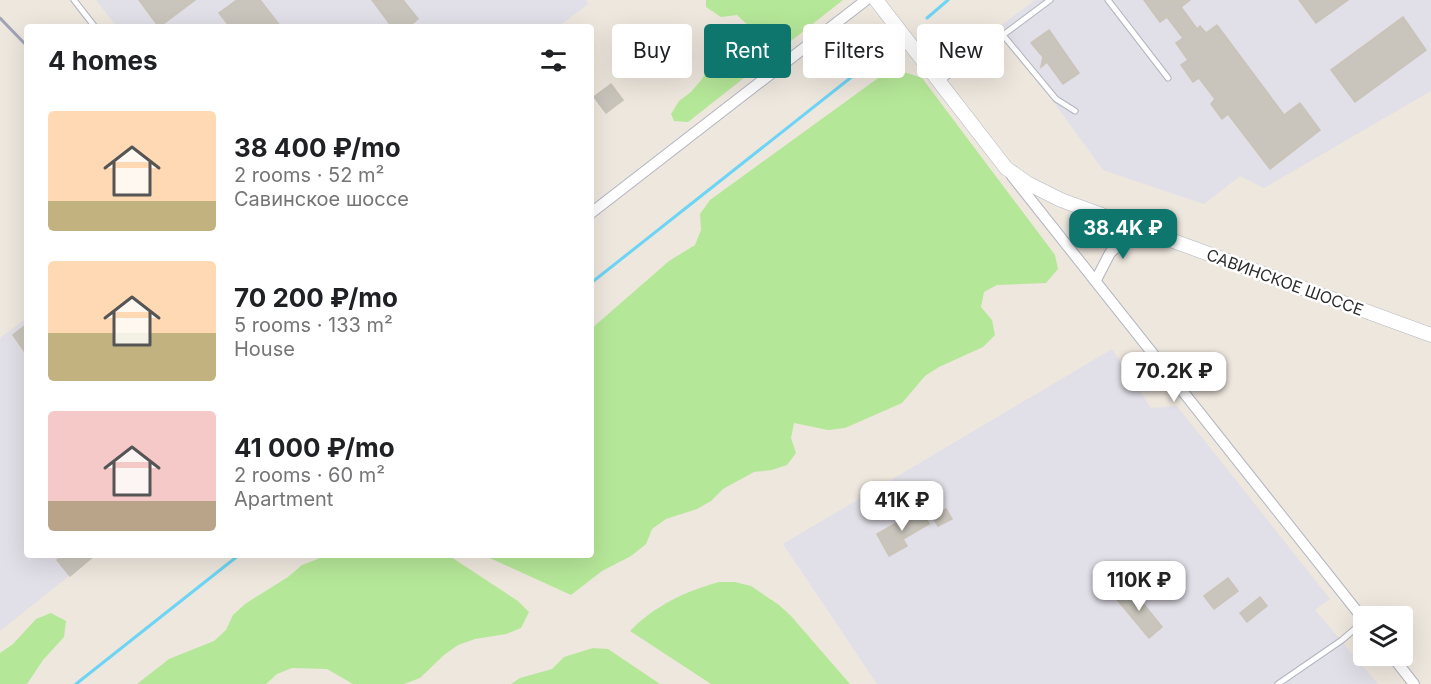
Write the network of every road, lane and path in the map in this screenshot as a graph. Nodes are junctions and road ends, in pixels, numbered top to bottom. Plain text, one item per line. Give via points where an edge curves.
1 (74, 0) edge
2 (866, 0) edge
3 (876, 0) edge
4 (1050, 0) edge
5 (1108, 0) edge
6 (93, 24) edge
7 (1004, 33) edge
8 (1004, 35) edge
9 (945, 78) edge
10 (1168, 78) dead end
11 (940, 82) junction
12 (1075, 111) dead end
13 (1006, 168) junction
14 (594, 211) edge
15 (1137, 228) junction
16 (1096, 280) junction
17 (1431, 335) edge
18 (1353, 606) edge
19 (1353, 630) edge
20 (1400, 666) edge
21 (1278, 684) edge
22 (1414, 684) edge

1 - 6 lane
2 - 14 street
3 - 11 street, САВИНСКОЕ ШОССЕ
4 - 7 lane
5 - 10 lane
8 - 12 lane via 1056,99
9 - 11 lane
11 - 13 street, САВИНСКОЕ ШОССЕ
13 - 15 street, САВИНСКОЕ ШОССЕ via 1061,200
13 - 16 street
15 - 16 street via 1110,253
15 - 17 street, САВИНСКОЕ ШОССЕ
16 - 18 street
19 - 21 lane
20 - 22 street

